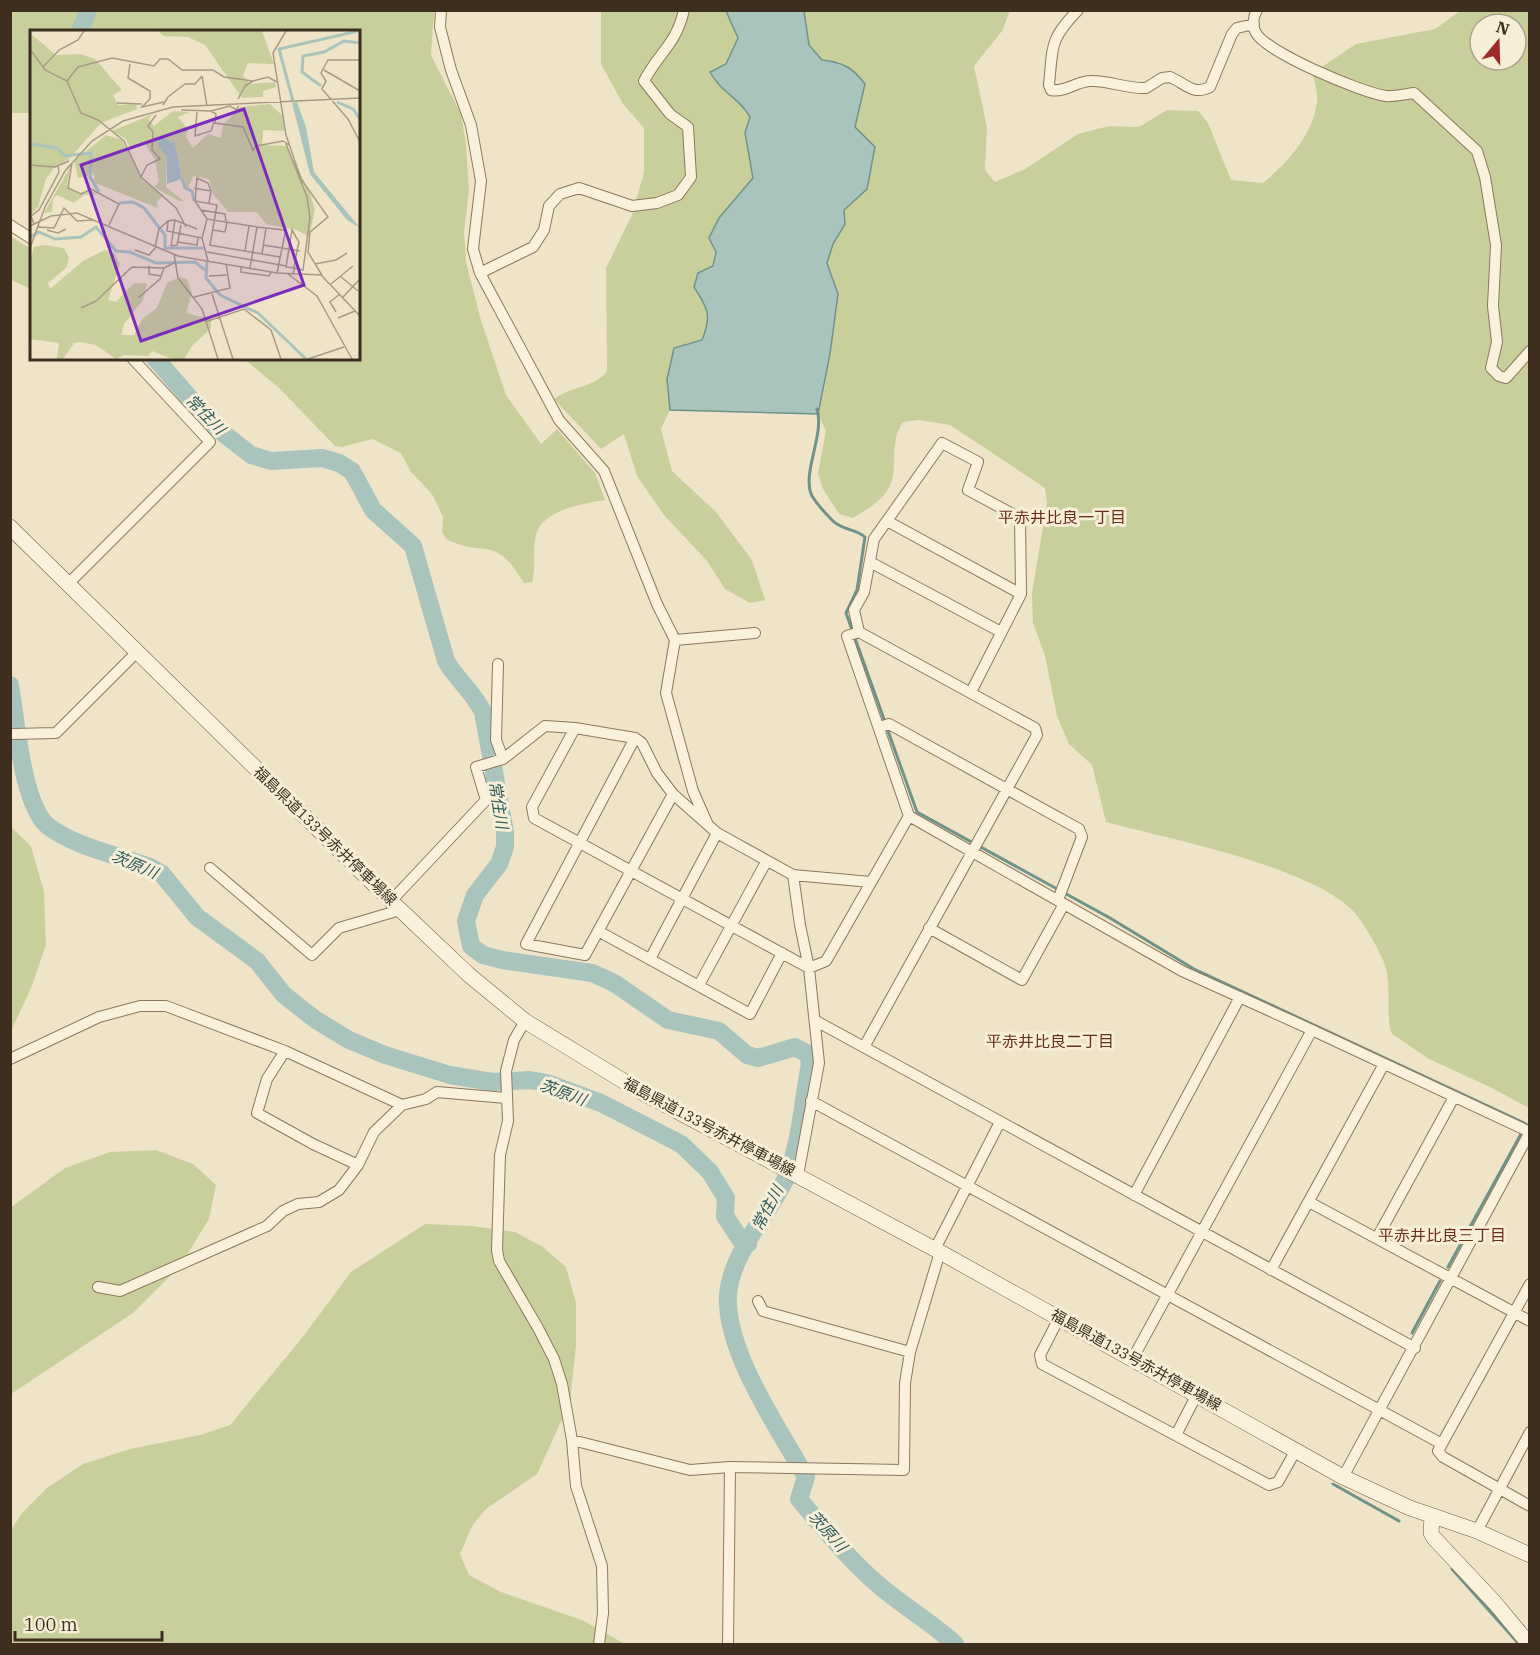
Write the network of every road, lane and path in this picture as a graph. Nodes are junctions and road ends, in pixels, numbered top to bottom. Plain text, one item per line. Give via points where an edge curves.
1 (441, 10) edge
2 (684, 10) edge
3 (1078, 10) edge
4 (1257, 10) edge
5 (1254, 24) junction
6 (10, 225) edge
7 (30, 238) edge
8 (480, 273) junction
9 (1530, 351) edge
10 (134, 360) edge
11 (887, 521) junction
12 (10, 527) edge
13 (870, 562) junction
14 (68, 584) junction
15 (1021, 594) junction
16 (1000, 632) junction
17 (755, 633) dead end
18 (855, 634) junction
19 (675, 640) junction
20 (137, 652) junction
21 (498, 664) dead end
22 (971, 692) junction
23 (884, 726) junction
24 (575, 728) junction
25 (12, 734) dead end
26 (635, 738) junction
27 (500, 760) junction
28 (1006, 789) junction
29 (673, 794) junction
30 (909, 816) junction
31 (708, 825) junction
32 (717, 833) junction
33 (580, 843) junction
34 (974, 846) junction
35 (766, 862) junction
36 (210, 868) dead end
37 (631, 870) junction
38 (794, 875) junction
39 (871, 882) junction
40 (1061, 896) junction
41 (682, 898) junction
42 (396, 906) junction
43 (732, 925) junction
44 (929, 928) junction
45 (598, 931) junction
46 (782, 953) junction
47 (650, 959) junction
48 (809, 968) junction
49 (699, 986) junction
50 (1240, 997) junction
51 (525, 1021) junction
52 (816, 1021) junction
53 (1312, 1030) junction
54 (864, 1047) junction
55 (285, 1051) junction
56 (10, 1059) edge
57 (1384, 1064) junction
58 (505, 1096) junction
59 (1454, 1097) junction
60 (811, 1101) junction
61 (402, 1105) junction
62 (1000, 1122) junction
63 (358, 1165) junction
64 (792, 1172) junction
65 (968, 1185) junction
66 (1134, 1195) junction
67 (1309, 1202) junction
68 (1202, 1232) junction
69 (1377, 1238) junction
70 (937, 1250) junction
71 (1271, 1270) junction
72 (1451, 1280) junction
73 (1530, 1284) edge
74 (98, 1287) dead end
75 (1167, 1294) junction
76 (758, 1301) dead end
77 (1514, 1313) junction
78 (1059, 1318) junction
79 (1530, 1321) edge
80 (1415, 1348) junction
81 (910, 1352) junction
82 (1132, 1358) junction
83 (1197, 1394) junction
84 (1380, 1412) junction
85 (1530, 1432) edge
86 (1176, 1435) junction
87 (572, 1440) junction
88 (1442, 1444) junction
89 (1296, 1450) junction
90 (730, 1467) junction
91 (1343, 1477) junction
92 (1498, 1489) junction
93 (1530, 1506) edge
94 (1432, 1517) junction
95 (1477, 1531) junction
96 (1530, 1556) edge
97 (599, 1644) edge
98 (728, 1644) edge
99 (1529, 1644) edge

1 - 8 street via 440,27 471,125 481,181 473,249
2 - 8 street via 671,45 652,65 644,81 670,114 687,127 691,177 678,195 632,206 579,188 560,194 549,206 544,230 533,247
3 - 5 street via 1057,33 1051,90 1092,80 1146,88 1170,77 1189,89 1202,91 1210,87 1232,34 1237,28
4 - 5 street
5 - 9 street via 1256,34 1276,50 1344,84 1386,96 1414,93 1477,151 1496,245 1493,306 1497,342 1491,368 1506,378
6 - 7 street
8 - 19 street via 559,420 604,471
10 - 14 street via 210,442
11 - 13 street via 874,539
11 - 15 street
11 - 15 street via 942,443 978,462 968,490 1020,518
12 - 14 main road, 福島県道133号赤井停車場線
13 - 16 street
13 - 18 street via 864,592 854,610
14 - 20 main road, 福島県道133号赤井停車場線
15 - 16 street
16 - 22 street
17 - 19 street
18 - 22 street
18 - 23 street via 847,636
19 - 31 street via 666,693 693,791
20 - 25 street via 56,733
20 - 42 main road, 福島県道133号赤井停車場線
21 - 27 street via 496,740
22 - 28 street via 1035,728 1037,735
23 - 28 street
23 - 30 street
24 - 26 street
24 - 27 street via 545,726
24 - 33 street via 532,807 534,818
26 - 29 street
26 - 33 street
27 - 42 street via 476,767 486,800
28 - 34 street
28 - 40 street via 1079,829 1082,837
29 - 31 street
29 - 37 street
30 - 34 street
30 - 39 street
31 - 32 street
32 - 35 street
32 - 41 street
33 - 37 street
33 - 45 street via 526,944 585,955
34 - 40 street
34 - 44 street
35 - 38 street
35 - 43 street
36 - 42 street via 312,955 339,928
37 - 41 street
37 - 45 street
38 - 39 street
38 - 48 street
39 - 48 street via 826,962
40 - 44 street via 1022,980
40 - 50 street via 1182,970
41 - 43 street
41 - 47 street
42 - 51 main road, 福島県道133号赤井停車場線
43 - 46 street
43 - 49 street
44 - 54 street
45 - 47 street
46 - 48 street
46 - 49 street via 750,1014
47 - 49 street
48 - 52 street
50 - 53 street
50 - 66 street
51 - 58 street via 514,1040
51 - 64 main road, 福島県道133号赤井停車場線 via 643,1093
52 - 54 street
52 - 60 street via 819,1063
53 - 57 street
53 - 68 street
54 - 62 street
55 - 56 street via 166,1006 153,1005 99,1017
55 - 61 street
55 - 63 street via 267,1079 257,1113
57 - 59 street
57 - 67 street
58 - 61 street via 438,1092
58 - 87 street via 508,1121 500,1155 497,1251 554,1359
59 - 69 street
59 - 72 street via 1530,1132
60 - 64 street
60 - 65 street
61 - 63 street via 374,1132
62 - 65 street
62 - 66 street
63 - 74 street via 339,1190 319,1202 298,1204 267,1226 120,1291
64 - 70 main road, 福島県道133号赤井停車場線
65 - 70 street
65 - 75 street
66 - 68 street
67 - 69 street
67 - 71 street
68 - 71 street
68 - 75 street
69 - 72 street
70 - 78 main road, 福島県道133号赤井停車場線
70 - 81 street
71 - 80 street
72 - 77 street
72 - 80 street
73 - 77 street
75 - 82 street
75 - 84 street
76 - 81 street via 763,1311
77 - 79 street
77 - 88 street
78 - 82 main road, 福島県道133号赤井停車場線
78 - 86 street via 1040,1355 1042,1364
80 - 84 street
81 - 90 street via 905,1383 904,1470
82 - 83 main road, 福島県道133号赤井停車場線
83 - 86 street
83 - 89 main road, 福島県道133号赤井停車場線
84 - 88 street
84 - 91 street
85 - 92 street
86 - 89 street via 1269,1485 1278,1482
87 - 90 street via 690,1470
87 - 97 street via 576,1486 602,1566
88 - 92 street via 1438,1451 1443,1457
89 - 91 main road, 福島県道133号赤井停車場線
90 - 98 street
91 - 94 main road, 福島県道133号赤井停車場線
92 - 93 street
92 - 95 street
94 - 95 main road, 福島県道133号赤井停車場線
94 - 99 main road via 1434,1538
95 - 96 main road, 福島県道133号赤井停車場線

